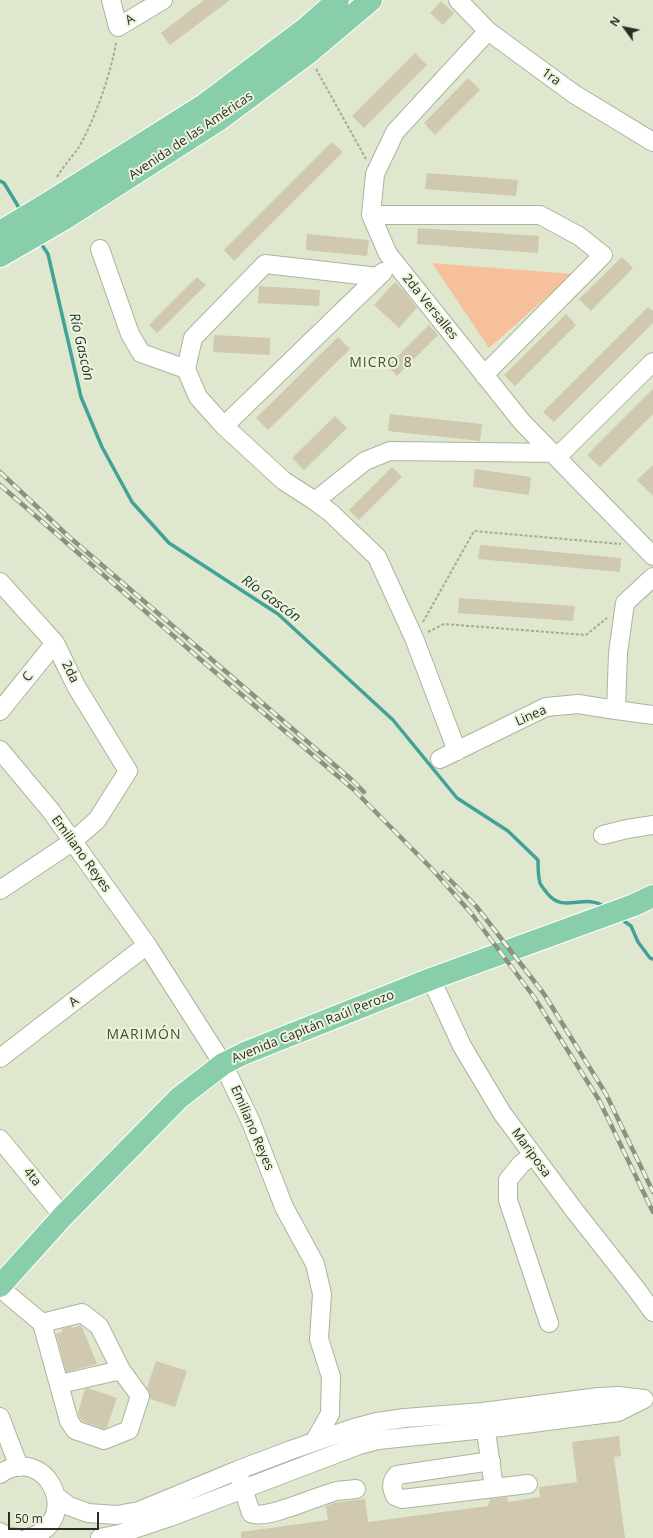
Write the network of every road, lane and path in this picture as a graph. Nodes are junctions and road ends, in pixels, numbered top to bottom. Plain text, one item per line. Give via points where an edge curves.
1 (111, 0) edge
2 (163, 0) edge
3 (338, 0) edge
4 (371, 0) edge
5 (458, 0) edge
6 (118, 27) junction
7 (488, 32) junction
8 (307, 54) junction
9 (653, 142) edge
10 (375, 174) junction
11 (55, 180) dead end
12 (371, 215) junction
13 (0, 232) edge
14 (100, 249) dead end
15 (0, 256) edge
16 (395, 264) junction
17 (378, 277) junction
18 (653, 362) edge
19 (186, 369) junction
20 (484, 375) junction
21 (224, 426) junction
22 (553, 454) junction
23 (315, 501) junction
24 (638, 540) junction
25 (653, 556) edge
26 (653, 577) edge
27 (0, 582) edge
28 (626, 603) junction
29 (414, 638) junction
30 (55, 643) junction
31 (616, 710) junction
32 (0, 711) edge
33 (653, 715) edge
34 (0, 750) edge
35 (458, 751) junction
36 (440, 759) dead end
37 (653, 825) edge
38 (603, 835) dead end
39 (72, 842) junction
40 (0, 890) edge
41 (644, 901) edge
42 (147, 945) junction
43 (431, 979) junction
44 (0, 1058) edge
45 (224, 1064) junction
46 (0, 1139) edge
47 (533, 1155) junction
48 (63, 1216) junction
49 (0, 1287) edge
50 (653, 1312) edge
51 (42, 1323) junction
52 (549, 1323) dead end
53 (121, 1370) junction
54 (60, 1384) junction
55 (649, 1399) edge
56 (0, 1418) edge
57 (484, 1420) junction
58 (314, 1442) junction
59 (491, 1461) junction
60 (19, 1467) junction
61 (238, 1470) junction
62 (0, 1474) edge
63 (528, 1484) dead end
64 (494, 1488) junction
65 (356, 1489) dead end
66 (243, 1490) junction
67 (57, 1497) junction
68 (38, 1537) edge
69 (100, 1538) edge

1 - 6 street
2 - 6 street, A
3 - 13 main road, Avenida de las Américas via 306,28 204,104
4 - 8 main road, Avenida de las Américas
5 - 7 street, 1ra
6 - 11 path via 110,68 92,121 77,149
7 - 9 street, 1ra via 574,94
7 - 10 street, 2da Versalles via 395,132
8 - 10 path
8 - 15 main road, Avenida de las Américas via 220,119 64,219
10 - 12 street, 2da Versalles
12 - 16 street, 2da Versalles
12 - 20 street via 540,215 579,236 603,255
14 - 19 street via 130,334 141,353
16 - 17 street
16 - 20 street, 2da Versalles
17 - 19 street via 265,264 193,338
17 - 21 street
18 - 22 street via 561,453
19 - 21 street via 198,397
20 - 22 street, 2da Versalles via 522,422
21 - 23 street via 284,481
22 - 23 street via 390,451 365,461
22 - 24 street, 2da Versalles
23 - 29 street via 377,557
24 - 25 street, 2da Versalles
24 - 29 path via 618,544 474,531
26 - 28 street
27 - 30 street, 2da
28 - 29 path via 586,635 444,624
28 - 31 street via 618,653
29 - 35 street
30 - 32 street, C
30 - 39 street, 2da via 76,686 128,771 97,820
31 - 33 street, Linea
31 - 35 street, Linea via 578,704 546,707
34 - 39 street, Emiliano Reyes via 51,811
35 - 36 street, Linea
37 - 38 street
39 - 40 street
39 - 42 street, Emiliano Reyes
41 - 43 main road, Avenida Capitán Raúl Perozo
42 - 44 street, A
42 - 45 street, Emiliano Reyes
43 - 45 main road, Avenida Capitán Raúl Perozo via 245,1053
43 - 47 street, Mariposa via 462,1046 502,1113
45 - 48 main road, Avenida Capitán Raúl Perozo via 179,1098
45 - 58 street, Emiliano Reyes via 251,1122 284,1207 315,1264 322,1294 319,1339 331,1377 330,1414
46 - 48 street, 4ta
47 - 50 street, Mariposa
47 - 52 street via 521,1164 508,1180 508,1200
48 - 49 main road, Avenida Capitán Raúl Perozo
49 - 51 street
51 - 53 street via 82,1312 99,1326
51 - 54 street
53 - 54 street
53 - 54 street via 140,1396 129,1430 104,1440 75,1430 69,1421
55 - 57 street via 618,1412
56 - 60 street
57 - 58 street via 405,1418 354,1428
57 - 59 street
57 - 66 street via 359,1445
58 - 61 street
59 - 64 street
59 - 64 street via 404,1473 397,1475 391,1485 395,1496 402,1499
60 - 62 street
60 - 67 street via 42,1473 54,1488
61 - 66 street
61 - 67 street via 138,1511 117,1515 88,1514 69,1506
63 - 64 street
65 - 66 street via 336,1491 268,1514 255,1515 251,1513
66 - 69 street via 170,1517
67 - 68 street via 57,1509 53,1520

